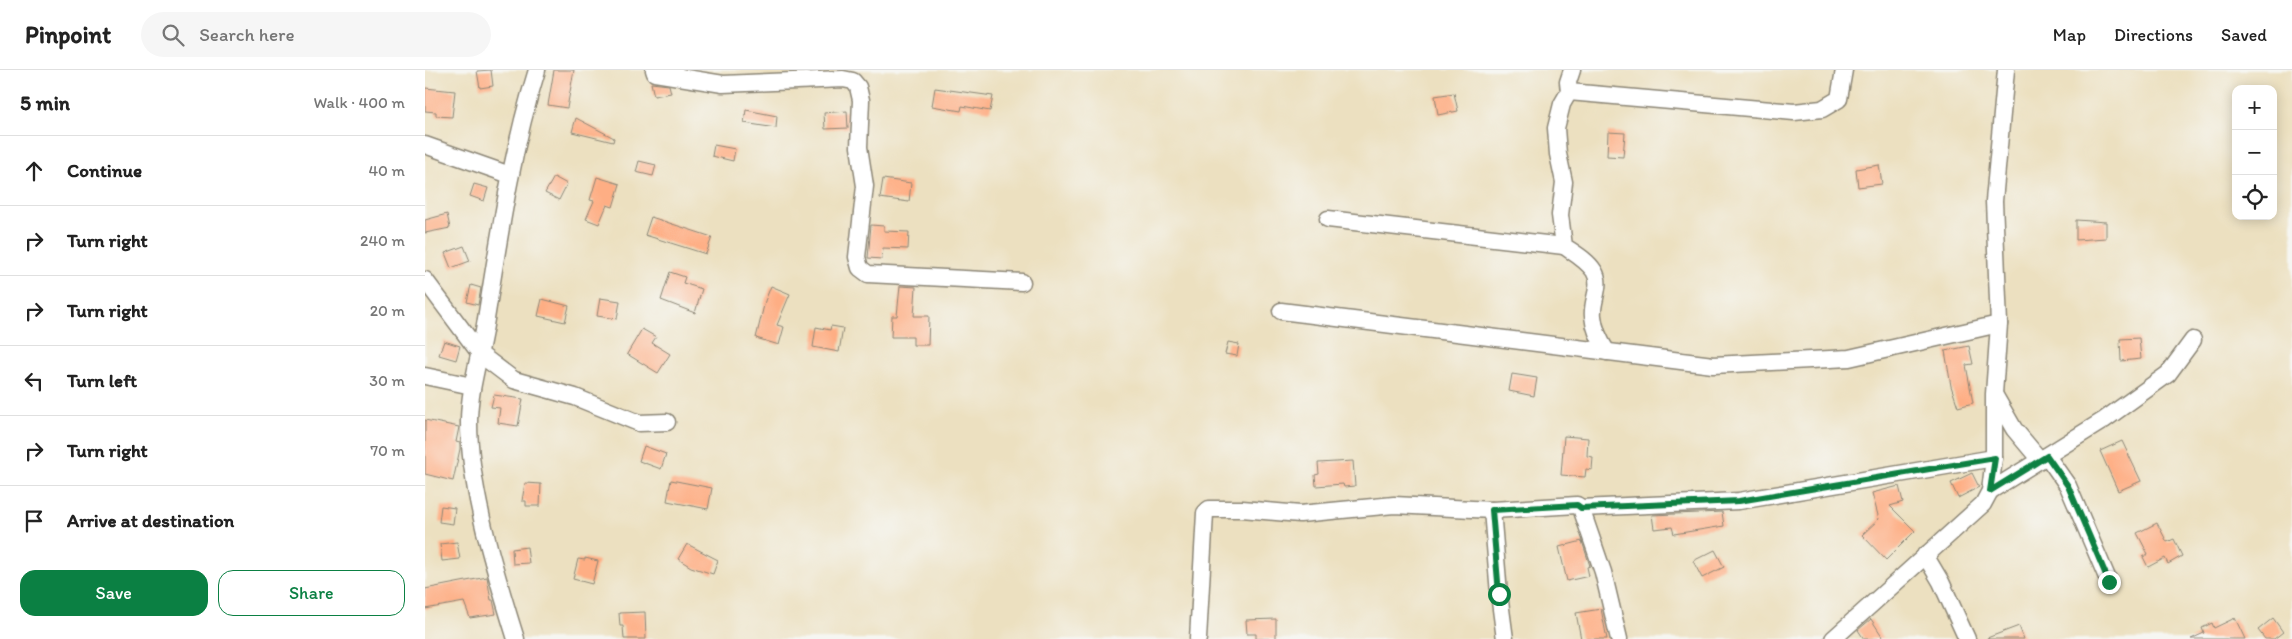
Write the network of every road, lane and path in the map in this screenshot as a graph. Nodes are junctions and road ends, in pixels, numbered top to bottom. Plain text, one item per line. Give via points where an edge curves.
1 (537, 70) edge
2 (654, 70) edge
3 (1571, 70) edge
4 (1844, 70) edge
5 (2006, 70) edge
6 (1569, 92) junction
7 (425, 145) edge
8 (510, 175) junction
9 (1328, 219) dead end
10 (1564, 246) junction
11 (425, 280) edge
12 (1022, 282) dead end
13 (1281, 311) dead end
14 (1999, 324) junction
15 (2193, 340) dead end
16 (1607, 352) junction
17 (481, 355) junction
18 (425, 376) edge
19 (472, 386) junction
20 (1994, 394) junction
21 (667, 422) dead end
22 (1995, 458) junction
23 (2043, 458) junction
24 (1990, 491) junction
25 (1581, 508) junction
26 (1492, 510) junction
27 (1925, 555) junction
28 (2109, 582) dead end
29 (516, 639) edge
30 (1199, 639) edge
31 (1505, 639) edge
32 (1619, 639) edge
33 (1833, 639) edge
34 (1967, 639) edge

1 - 8 street
2 - 12 street via 655,73 723,84 853,81 859,87 861,100 859,147 865,186 857,257 860,268 869,274
3 - 6 street
4 - 6 street via 1839,99 1822,109 1794,112
5 - 14 street via 1993,201
6 - 10 street via 1562,104 1556,128 1564,182 1559,214
7 - 8 street
8 - 17 street
9 - 10 street
10 - 16 street via 1595,272 1598,289 1592,315 1599,339
11 - 17 street
13 - 16 street
14 - 16 street via 1849,358 1713,365
14 - 20 street
15 - 23 street via 2168,374
17 - 19 street
17 - 21 street via 514,380 575,397 639,423
18 - 19 street
19 - 29 street via 469,421 472,466 485,530
20 - 22 street
20 - 23 street via 2014,429
22 - 24 street
22 - 25 street via 1739,501
23 - 24 street
23 - 28 street via 2068,486
24 - 27 street via 1983,504
25 - 26 street via 1577,505
25 - 32 street via 1603,572
26 - 30 street via 1394,505 1300,514 1209,509 1205,513
26 - 31 street
27 - 33 street
27 - 34 street

